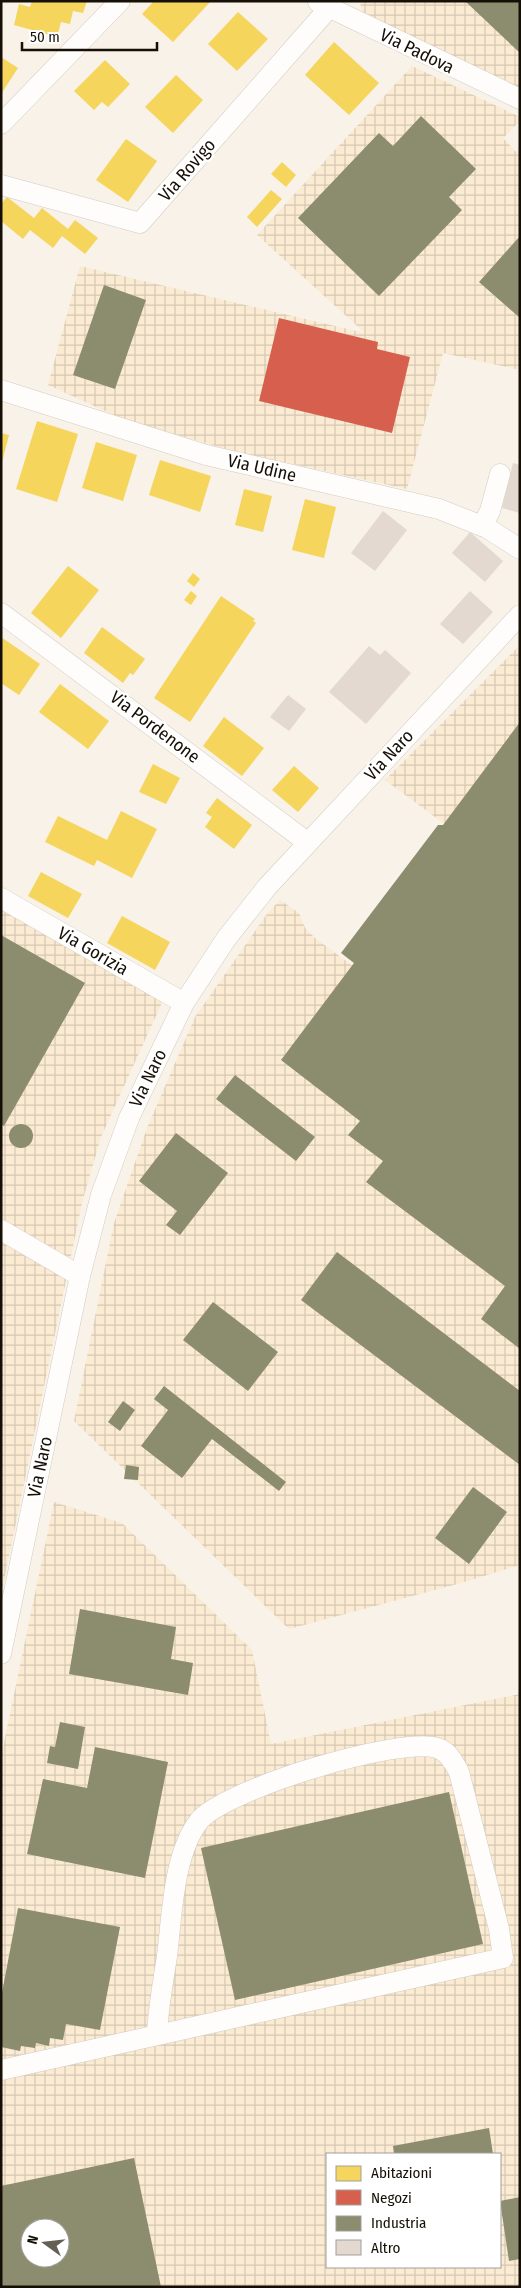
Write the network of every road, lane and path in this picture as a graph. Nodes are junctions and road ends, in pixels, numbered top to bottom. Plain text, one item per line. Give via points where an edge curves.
1 (120, 1) edge
2 (322, 4) edge
3 (520, 99) edge
4 (1, 124) edge
5 (1, 185) edge
6 (1, 390) edge
7 (500, 474) dead end
8 (482, 526) junction
9 (520, 549) edge
10 (1, 613) edge
11 (520, 615) edge
12 (307, 842) junction
13 (1, 898) edge
14 (184, 1003) junction
15 (1, 1230) edge
16 (80, 1276) junction
17 (1, 1654) edge
18 (157, 2035) junction
19 (1, 2070) edge

1 - 4 street
2 - 3 street, Via Padova
2 - 5 street, Via Rovigo via 140,223
6 - 8 street, Via Udine via 206,455 439,509
7 - 8 street
8 - 9 street, Via Udine
10 - 12 street, Via Pordenone
11 - 12 street, Via Naro
12 - 14 street, Via Naro via 238,922
13 - 14 street, Via Gorizia
14 - 16 street, Via Naro via 118,1146 101,1195
15 - 16 street
16 - 17 street, Via Naro
18 - 18 street via 503,1958 499,1929 459,1772 451,1758 439,1748 424,1745 325,1765 237,1795 199,1821 187,1844 179,1872
18 - 19 street

